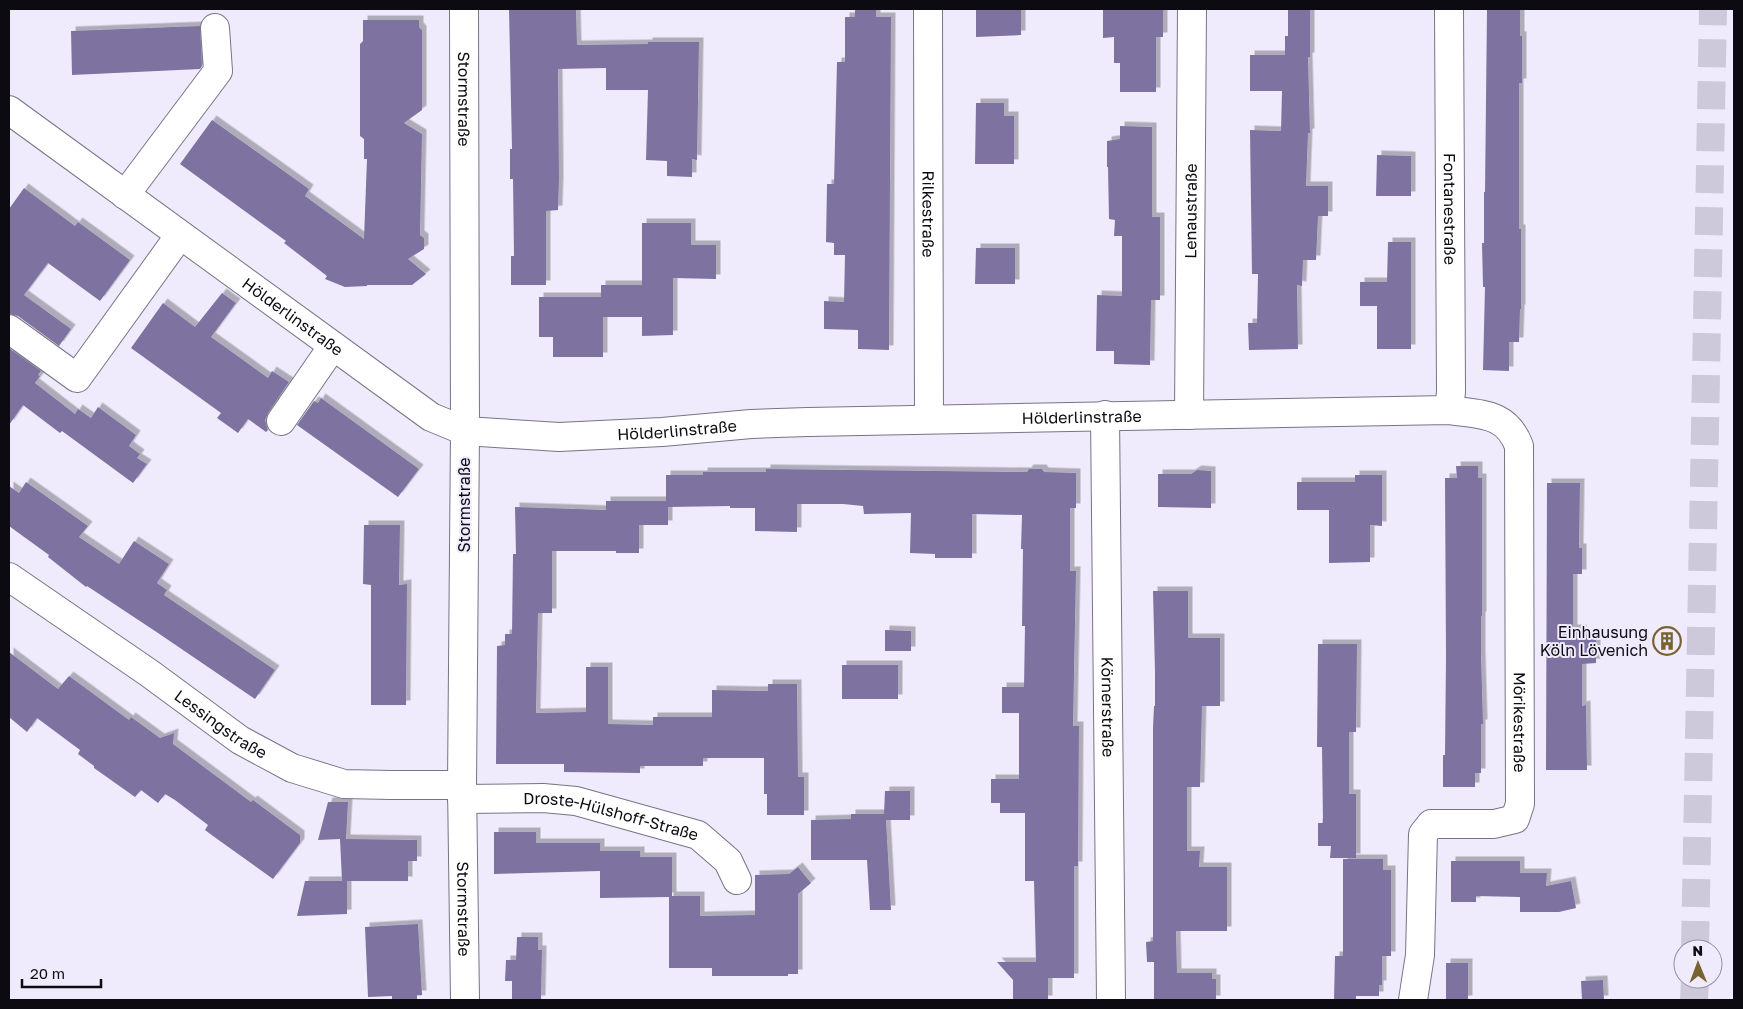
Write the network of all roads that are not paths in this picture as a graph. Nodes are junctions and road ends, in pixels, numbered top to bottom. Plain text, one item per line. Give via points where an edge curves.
1 (464, 9) edge
2 (928, 9) edge
3 (1192, 9) edge
4 (1449, 9) edge
5 (215, 28) dead end
6 (9, 110) edge
7 (125, 195) junction
8 (188, 240) junction
9 (9, 329) edge
10 (127, 340) dead end
11 (333, 346) junction
12 (1449, 410) junction
13 (1189, 415) junction
14 (1105, 416) junction
15 (929, 419) junction
16 (281, 421) dead end
17 (465, 430) junction
18 (9, 577) edge
19 (462, 792) junction
20 (737, 880) dead end
21 (465, 1000) edge
22 (1111, 1000) edge
23 (1413, 1000) edge

1 - 17 street, Stormstraße
2 - 15 street, Rilkestraße
3 - 13 street, Lenaustraße
4 - 12 street, Fontanestraße
5 - 7 street via 218,71
6 - 7 street, Hölderlinstraße
7 - 8 street, Hölderlinstraße
8 - 9 street via 76,378
8 - 10 street
8 - 11 street, Hölderlinstraße
11 - 16 street
11 - 17 street, Hölderlinstraße via 431,417
12 - 13 street, Hölderlinstraße
12 - 23 street, Mörikestraße via 1500,420 1509,426 1519,446 1520,804 1514,819 1494,824 1431,824 1423,834 1420,955
13 - 14 street, Hölderlinstraße
14 - 15 street, Hölderlinstraße
14 - 22 street, Körnerstraße
15 - 17 street, Hölderlinstraße via 751,424 559,437
17 - 19 street, Stormstraße
18 - 19 street, Lessingstraße via 240,740 292,768 344,784
19 - 20 street, Droste-Hülshoff-Straße via 576,801 698,835 728,860
19 - 21 street, Stormstraße

